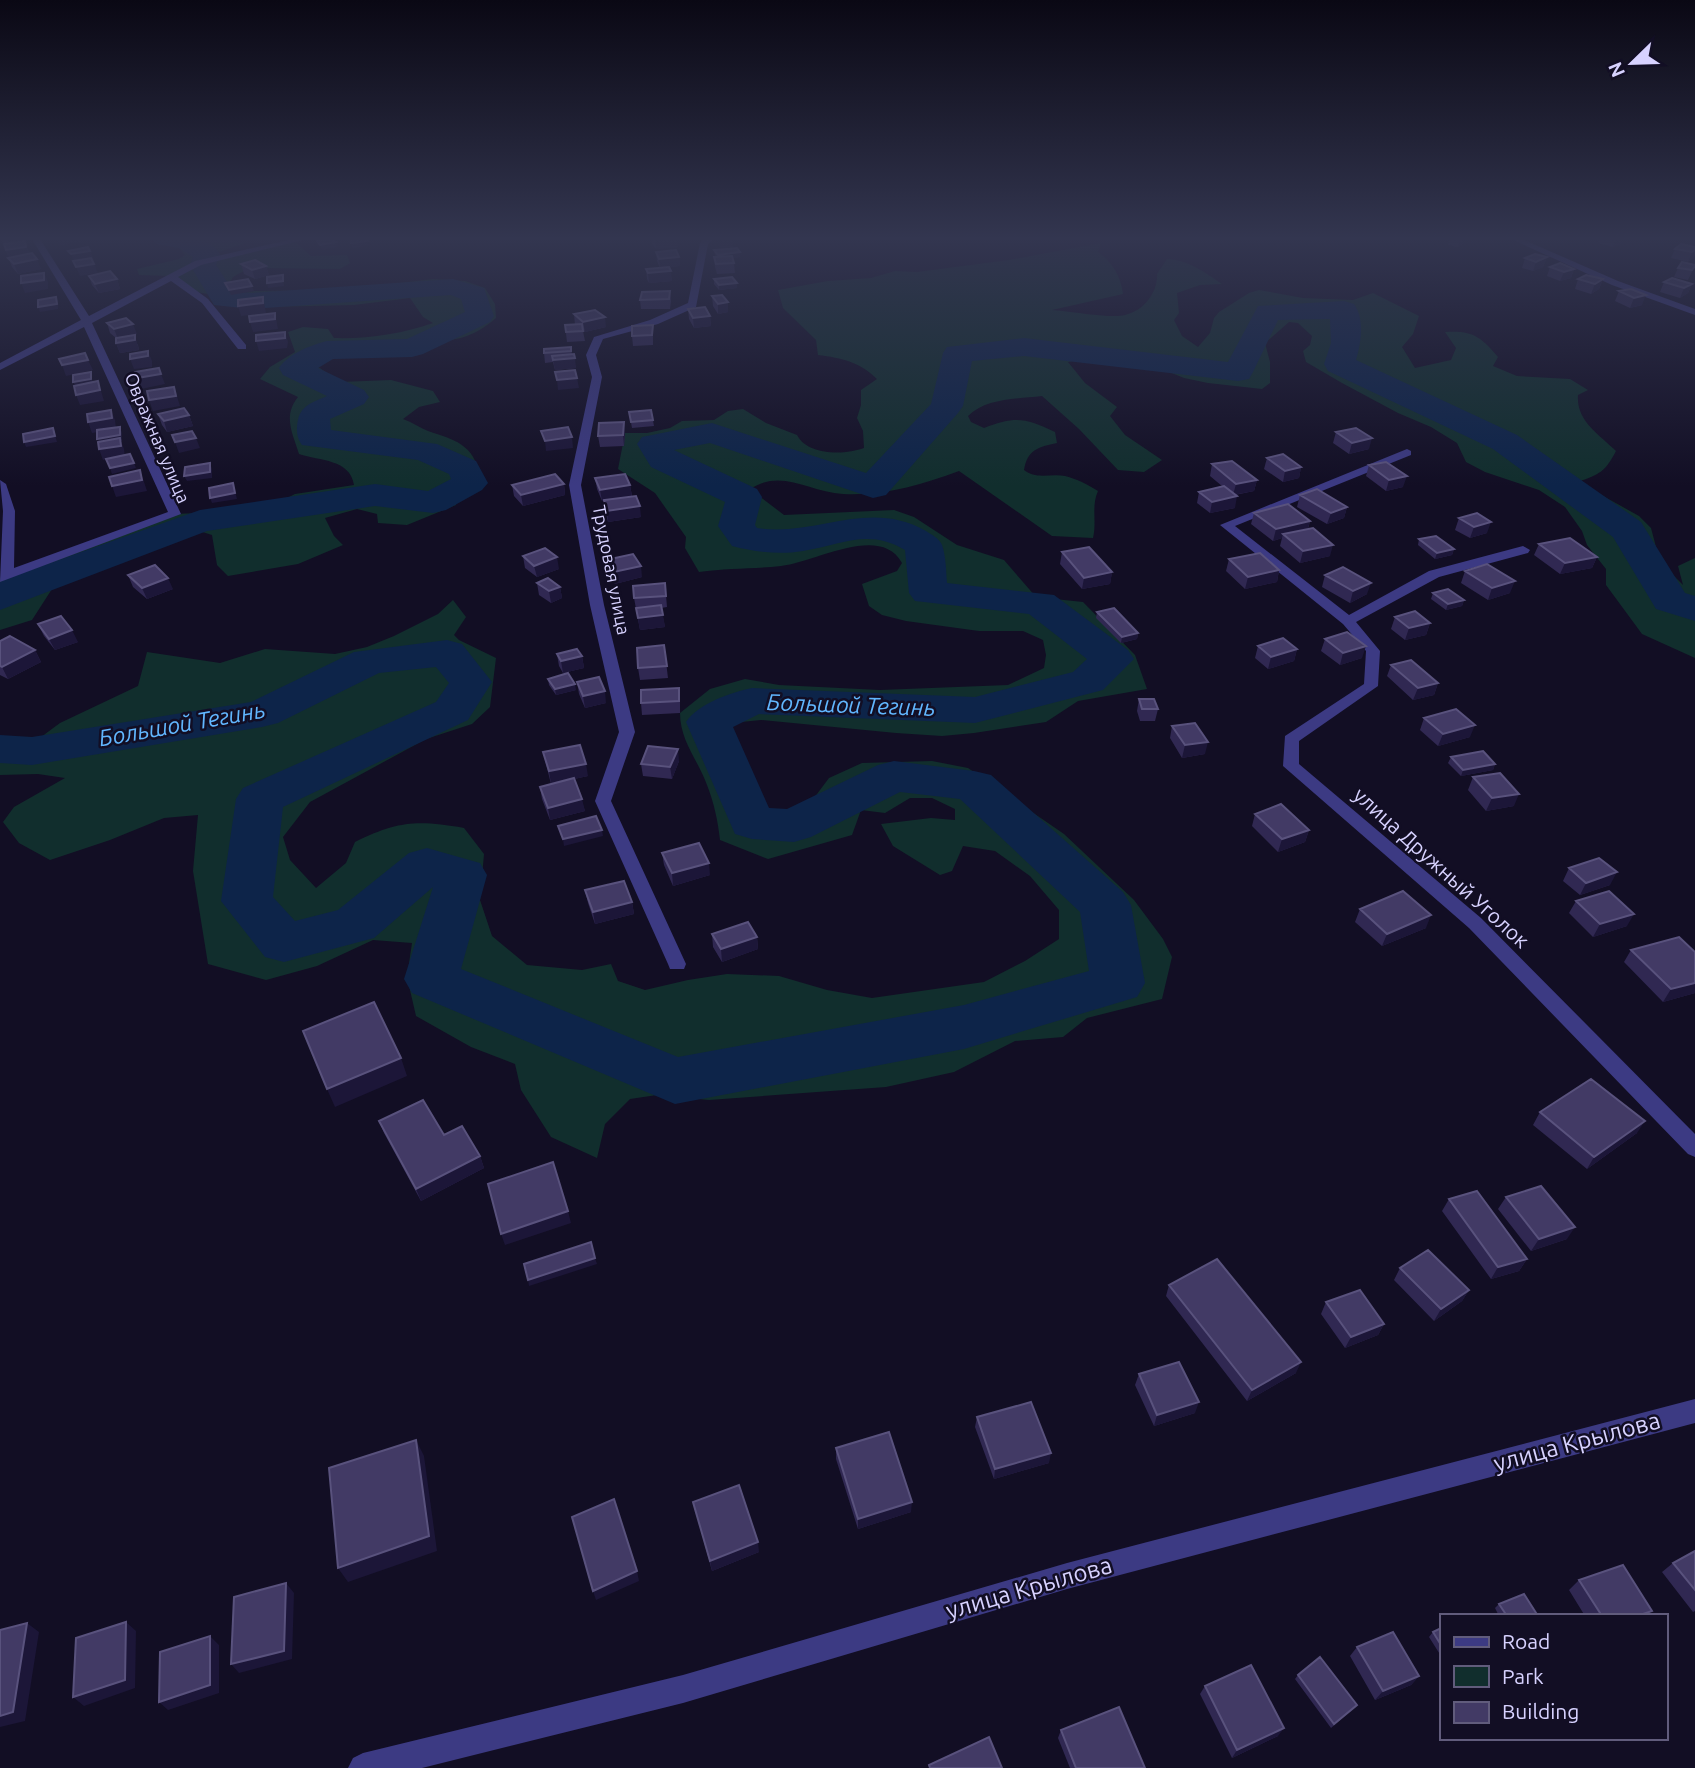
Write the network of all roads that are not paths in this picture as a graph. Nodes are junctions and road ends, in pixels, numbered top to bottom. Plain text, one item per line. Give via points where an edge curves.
1 (87, 322) joint
2 (221, 322) edge
3 (655, 322) edge
4 (242, 347) dead end
5 (0, 367) edge
6 (1408, 453) dead end
7 (0, 484) edge
8 (1522, 550) dead end
9 (4, 576) edge
10 (1348, 621) junction
11 (677, 964) dead end
12 (1695, 1148) edge
13 (1695, 1411) edge
14 (363, 1768) edge

1 - 5 street
1 - 9 street, Овражная улица via 176,514
2 - 4 street
3 - 11 street, Трудовая улица via 599,337 591,355 597,377 575,485 627,732 603,801
6 - 10 street, улица Дружный Уголок via 1226,525
7 - 9 street via 9,510
8 - 10 street via 1434,574
10 - 12 street, улица Дружный Уголок via 1373,651 1371,686 1291,739 1291,766 1475,923
13 - 14 street, улица Крылова via 1067,1576 683,1689

